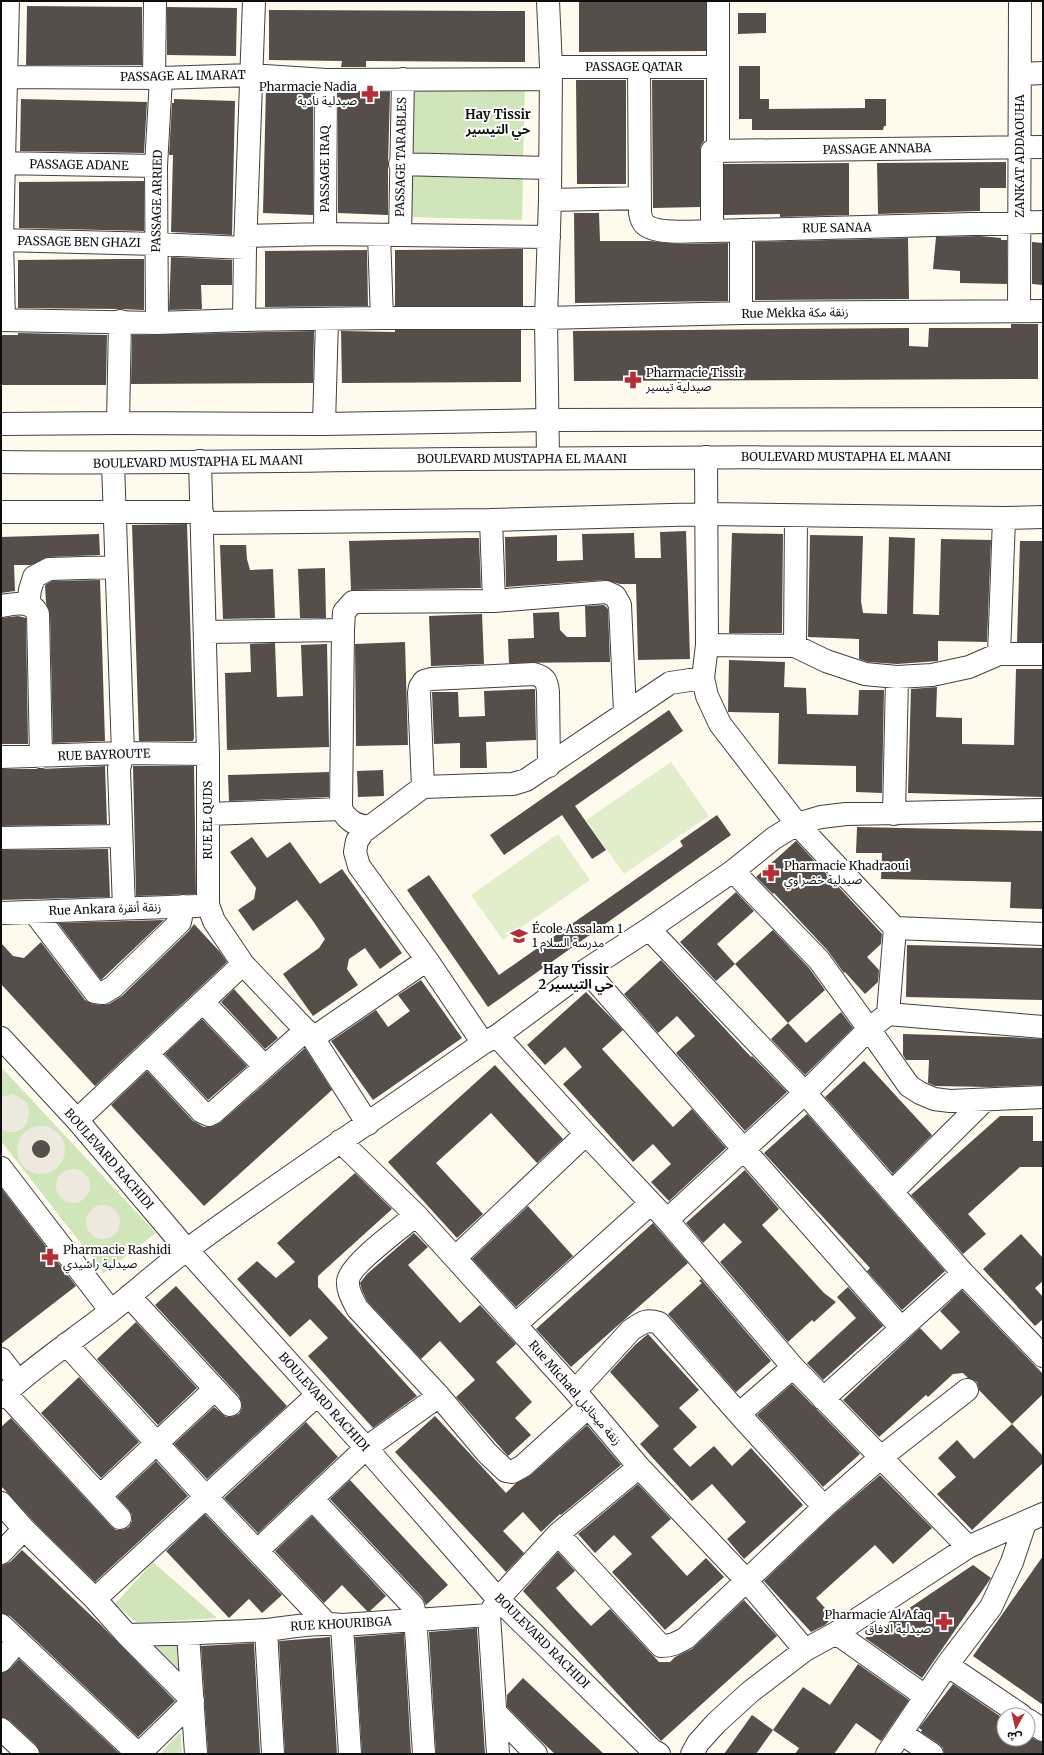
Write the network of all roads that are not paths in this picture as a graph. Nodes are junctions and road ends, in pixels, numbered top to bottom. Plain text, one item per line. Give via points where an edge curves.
1 (8, 1) edge
2 (155, 1) edge
3 (254, 1) edge
4 (548, 1) edge
5 (718, 1) edge
6 (1020, 1) edge
7 (639, 67) junction
8 (718, 67) junction
9 (550, 73) junction
10 (1043, 73) edge
11 (1021, 74) junction
12 (251, 75) junction
13 (7, 76) junction
14 (157, 78) junction
15 (403, 79) junction
16 (326, 80) junction
17 (1021, 147) junction
18 (1043, 147) edge
19 (715, 151) junction
20 (2, 163) edge
21 (400, 164) junction
22 (156, 166) junction
23 (549, 168) junction
24 (550, 200) junction
25 (640, 205) junction
26 (1043, 222) edge
27 (1019, 223) junction
28 (741, 230) junction
29 (712, 231) junction
30 (325, 234) junction
31 (390, 235) junction
32 (549, 237) junction
33 (2, 240) junction
34 (245, 242) junction
35 (156, 244) junction
36 (1019, 311) junction
37 (1043, 311) edge
38 (741, 313) junction
39 (382, 318) junction
40 (546, 318) junction
41 (2, 320) edge
42 (244, 320) junction
43 (327, 320) junction
44 (120, 321) junction
45 (157, 323) junction
46 (1043, 419) edge
47 (547, 420) junction
48 (118, 422) junction
49 (1, 424) edge
50 (324, 424) junction
51 (706, 457) junction
52 (548, 458) junction
53 (1043, 458) edge
54 (200, 461) junction
55 (1, 462) edge
56 (113, 463) junction
57 (1, 512) edge
58 (114, 512) junction
59 (707, 514) junction
60 (796, 516) junction
61 (202, 517) junction
62 (1043, 517) edge
63 (1004, 518) junction
64 (491, 520) junction
65 (116, 567) junction
66 (494, 601) junction
67 (28, 604) junction
68 (1, 606) edge
69 (343, 630) junction
70 (205, 632) junction
71 (707, 645) junction
72 (795, 646) junction
73 (1000, 654) junction
74 (1043, 654) edge
75 (897, 677) junction
76 (703, 678) junction
77 (625, 712) junction
78 (123, 753) junction
79 (208, 754) junction
80 (1, 757) edge
81 (41, 757) junction
82 (549, 766) junction
83 (423, 787) junction
84 (341, 809) junction
85 (1043, 810) edge
86 (208, 814) junction
87 (894, 814) junction
88 (797, 824) junction
89 (369, 827) junction
90 (121, 836) junction
91 (1, 838) edge
92 (732, 871) junction
93 (183, 906) junction
94 (208, 906) junction
95 (124, 908) junction
96 (34, 912) junction
97 (1, 913) edge
98 (895, 928) junction
99 (649, 929) junction
100 (1043, 934) edge
101 (427, 960) junction
102 (243, 964) junction
103 (586, 970) junction
104 (203, 1002) junction
105 (888, 1014) junction
106 (1043, 1027) edge
107 (869, 1029) junction
108 (310, 1034) junction
109 (1, 1038) edge
110 (490, 1040) junction
111 (148, 1054) junction
112 (265, 1067) junction
113 (805, 1093) junction
114 (1043, 1097) edge
115 (985, 1100) junction
116 (77, 1120) junction
117 (368, 1124) junction
118 (586, 1134) junction
119 (340, 1141) junction
120 (744, 1149) junction
121 (1, 1168) edge
122 (892, 1192) junction
123 (651, 1203) junction
124 (416, 1215) junction
125 (667, 1220) junction
126 (187, 1250) junction
127 (455, 1258) junction
128 (963, 1273) junction
129 (130, 1296) junction
130 (111, 1311) junction
131 (515, 1326) junction
132 (901, 1328) junction
133 (66, 1344) junction
134 (1043, 1356) edge
135 (1, 1359) edge
136 (793, 1367) junction
137 (215, 1389) junction
138 (8, 1390) edge
139 (967, 1390) dead end
140 (316, 1395) junction
141 (440, 1396) junction
142 (581, 1399) junction
143 (823, 1399) junction
144 (230, 1406) dead end
145 (739, 1414) junction
146 (157, 1443) junction
147 (366, 1448) junction
148 (880, 1458) junction
149 (639, 1467) junction
150 (100, 1496) junction
151 (207, 1498) junction
152 (310, 1501) junction
153 (824, 1507) junction
154 (3, 1508) edge
155 (120, 1518) dead end
156 (1034, 1518) edge
157 (24, 1529) junction
158 (558, 1534) junction
159 (968, 1547) junction
160 (258, 1550) junction
161 (1, 1553) edge
162 (747, 1581) junction
163 (95, 1599) junction
164 (494, 1607) junction
165 (416, 1620) junction
166 (334, 1624) junction
167 (1, 1625) edge
168 (266, 1630) junction
169 (836, 1632) junction
170 (188, 1634) junction
171 (127, 1635) junction
172 (18, 1641) junction
173 (805, 1650) junction
174 (1, 1661) edge
175 (947, 1665) junction
176 (925, 1696) junction
177 (193, 1701) junction
178 (1009, 1707) edge
179 (496, 1713) junction
180 (1, 1729) edge
181 (901, 1733) junction
182 (653, 1753) edge
183 (28, 1754) edge
184 (139, 1754) edge
185 (196, 1754) edge
186 (273, 1754) edge
187 (350, 1754) edge
188 (424, 1754) edge
189 (498, 1754) edge
190 (536, 1754) edge
191 (692, 1754) edge
192 (886, 1754) edge
193 (932, 1754) edge

1 - 13 street
2 - 14 street, PASSAGE ARRIED
3 - 12 street
4 - 9 street
5 - 8 street
6 - 11 street, ZANKAT ADDAOUHA
7 - 8 street, PASSAGE QATAR
7 - 9 street, PASSAGE QATAR
7 - 25 street
8 - 19 street
9 - 15 street, PASSAGE AL IMARAT
9 - 23 street
10 - 11 street
11 - 17 street, ZANKAT ADDAOUHA
12 - 14 street, PASSAGE AL IMARAT
12 - 16 street, PASSAGE AL IMARAT
12 - 34 street
13 - 14 street, PASSAGE AL IMARAT
13 - 20 street
14 - 22 street, PASSAGE ARRIED
15 - 16 street, PASSAGE AL IMARAT
15 - 21 street, PASSAGE TARABLES
16 - 30 street, PASSAGE IRAQ
17 - 18 street, PASSAGE ANNABA
17 - 19 street, PASSAGE ANNABA
17 - 27 street, ZANKAT ADDAOUHA
19 - 29 street
20 - 22 street, PASSAGE ADANE
20 - 33 street
21 - 23 street
21 - 31 street, PASSAGE TARABLES
22 - 35 street, PASSAGE ARRIED
23 - 24 street
24 - 25 street
24 - 32 street
25 - 29 street, RUE SANAA via 642,221 647,226 656,229
26 - 27 street, RUE SANAA
27 - 28 street, RUE SANAA
27 - 36 street, ZANKAT ADDAOUHA
28 - 29 street, RUE SANAA
28 - 38 street
30 - 31 street, PASSAGE BEN GHAZI
30 - 34 street, PASSAGE BEN GHAZI
31 - 32 street, PASSAGE BEN GHAZI
31 - 39 street, PASSAGE TARABLES
32 - 40 street
33 - 35 street, PASSAGE BEN GHAZI
33 - 41 street
34 - 35 street, PASSAGE BEN GHAZI
34 - 42 street
35 - 45 street, PASSAGE ARRIED
36 - 37 street, Rue Mekka زنقة مكة
36 - 38 street, Rue Mekka زنقة مكة
38 - 40 street, Rue Mekka زنقة مكة
39 - 40 street, Rue Mekka زنقة مكة
39 - 43 street, Rue Mekka زنقة مكة
40 - 47 street
41 - 44 street, Rue Mekka زنقة مكة
42 - 43 street, Rue Mekka زنقة مكة
42 - 45 street, Rue Mekka زنقة مكة
43 - 50 street
44 - 45 street, Rue Mekka زنقة مكة
44 - 48 street
46 - 47 street
47 - 50 street
47 - 52 street
48 - 49 street
48 - 50 street
51 - 52 street, BOULEVARD MUSTAPHA EL MAANI
51 - 53 street, BOULEVARD MUSTAPHA EL MAANI
51 - 59 street
52 - 54 street, BOULEVARD MUSTAPHA EL MAANI
54 - 56 street, BOULEVARD MUSTAPHA EL MAANI
54 - 61 street, RUE EL QUDS
55 - 56 street, BOULEVARD MUSTAPHA EL MAANI
56 - 58 street
57 - 58 street
58 - 61 street
58 - 65 street
59 - 60 street
59 - 64 street
59 - 71 street
60 - 63 street
60 - 72 street
61 - 64 street
61 - 70 street, RUE EL QUDS
62 - 63 street
63 - 73 street
64 - 66 street
65 - 67 street via 48,570 34,577
65 - 78 street
66 - 69 street via 353,602 344,612
66 - 77 street via 606,592 615,596 621,612
67 - 68 street
67 - 81 street via 35,608 38,614
69 - 70 street
69 - 84 street
70 - 79 street, RUE EL QUDS
71 - 72 street
71 - 76 street
72 - 75 street via 826,661 865,674
73 - 74 street
73 - 75 street via 969,667 932,675
75 - 87 street
76 - 77 street via 670,683
76 - 88 street via 707,696 720,724
77 - 82 street
78 - 79 street, RUE BAYROUTE
78 - 81 street, RUE BAYROUTE
78 - 90 street via 119,769
79 - 86 street, RUE EL QUDS
80 - 81 street, RUE BAYROUTE
82 - 83 street via 526,780 513,784
82 - 83 street via 547,682 542,676 534,674 431,679 424,681 419,693
83 - 89 street
84 - 86 street
84 - 89 street via 346,818 357,825
85 - 87 street
86 - 94 street, RUE EL QUDS
87 - 88 street via 821,817
88 - 92 street via 774,838
88 - 98 street
89 - 101 street via 357,841 355,852 359,866
90 - 91 street
90 - 95 street
92 - 99 street
92 - 107 street via 819,960
93 - 94 street, Rue Ankara زنقة أنقرة
93 - 95 street, Rue Ankara زنقة أنقرة
93 - 96 street via 180,922 171,932 113,987 103,993 95,992
94 - 102 street, RUE EL QUDS via 214,921
95 - 96 street, Rue Ankara زنقة أنقرة
96 - 97 street, Rue Ankara زنقة أنقرة
98 - 100 street
98 - 105 street
99 - 103 street
99 - 113 street
101 - 108 street
101 - 110 street
102 - 104 street
102 - 108 street, RUE EL QUDS
103 - 110 street
103 - 120 street
104 - 111 street
104 - 112 street
105 - 106 street
105 - 107 street
107 - 113 street
107 - 115 street via 909,1086 920,1093 934,1099 950,1101
108 - 112 street
108 - 117 street, RUE EL QUDS
109 - 116 street, BOULEVARD RACHIDI
110 - 117 street
110 - 118 street
111 - 112 street via 202,1112 209,1114
111 - 116 street
113 - 120 street
113 - 122 street
114 - 115 street
115 - 122 street
116 - 126 street, BOULEVARD RACHIDI
117 - 119 street
118 - 123 street
118 - 127 street
119 - 124 street, Rue Michael زنقة ميخائيل
119 - 126 street
120 - 125 street
120 - 132 street
121 - 130 street
122 - 128 street
123 - 125 street
123 - 131 street
124 - 127 street, Rue Michael زنقة ميخائيل
124 - 141 street via 356,1266 348,1282 351,1297 357,1308
125 - 136 street
126 - 129 street
126 - 140 street, BOULEVARD RACHIDI
127 - 131 street, Rue Michael زنقة ميخائيل
128 - 132 street
128 - 134 street
129 - 130 street
129 - 137 street
130 - 133 street
131 - 142 street, Rue Michael زنقة ميخائيل
132 - 143 street
133 - 138 street
133 - 146 street
135 - 138 street
136 - 143 street
136 - 145 street
137 - 144 street
137 - 146 street
138 - 150 street
139 - 148 street
140 - 147 street, BOULEVARD RACHIDI
140 - 151 street
141 - 142 street via 487,1453 506,1471 512,1472 534,1457
141 - 147 street
142 - 145 street via 632,1330 642,1322 650,1320 659,1323
142 - 149 street, Rue Michael زنقة ميخائيل
143 - 148 street
145 - 153 street
146 - 150 street
146 - 151 street
147 - 152 street
147 - 164 street, BOULEVARD RACHIDI
148 - 153 street
148 - 159 street
149 - 158 street
149 - 162 street, Rue Michael زنقة ميخائيل
150 - 155 street
151 - 160 street
151 - 163 street
152 - 160 street
152 - 165 street via 319,1506 413,1606
153 - 162 street
154 - 157 street
156 - 159 street
156 - 175 street via 991,1607
157 - 161 street
157 - 163 street
158 - 162 street via 661,1646 677,1644 686,1638
158 - 164 street
159 - 169 street
160 - 166 street
162 - 173 street, Rue Michael زنقة ميخائيل
163 - 171 street
164 - 165 street, RUE KHOURIBGA
164 - 179 street
164 - 182 street, BOULEVARD RACHIDI
165 - 166 street, RUE KHOURIBGA
165 - 188 street
166 - 168 street, RUE KHOURIBGA
166 - 187 street
167 - 172 street
168 - 170 street, RUE KHOURIBGA
168 - 186 street
169 - 173 street
169 - 176 street
170 - 171 street, RUE KHOURIBGA
170 - 177 street
171 - 177 street
172 - 174 street
172 - 184 street
173 - 191 street via 750,1692 716,1723
175 - 176 street
175 - 178 street
176 - 181 street
177 - 184 street
177 - 185 street
179 - 189 street
179 - 190 street
180 - 183 street
181 - 192 street
181 - 193 street

